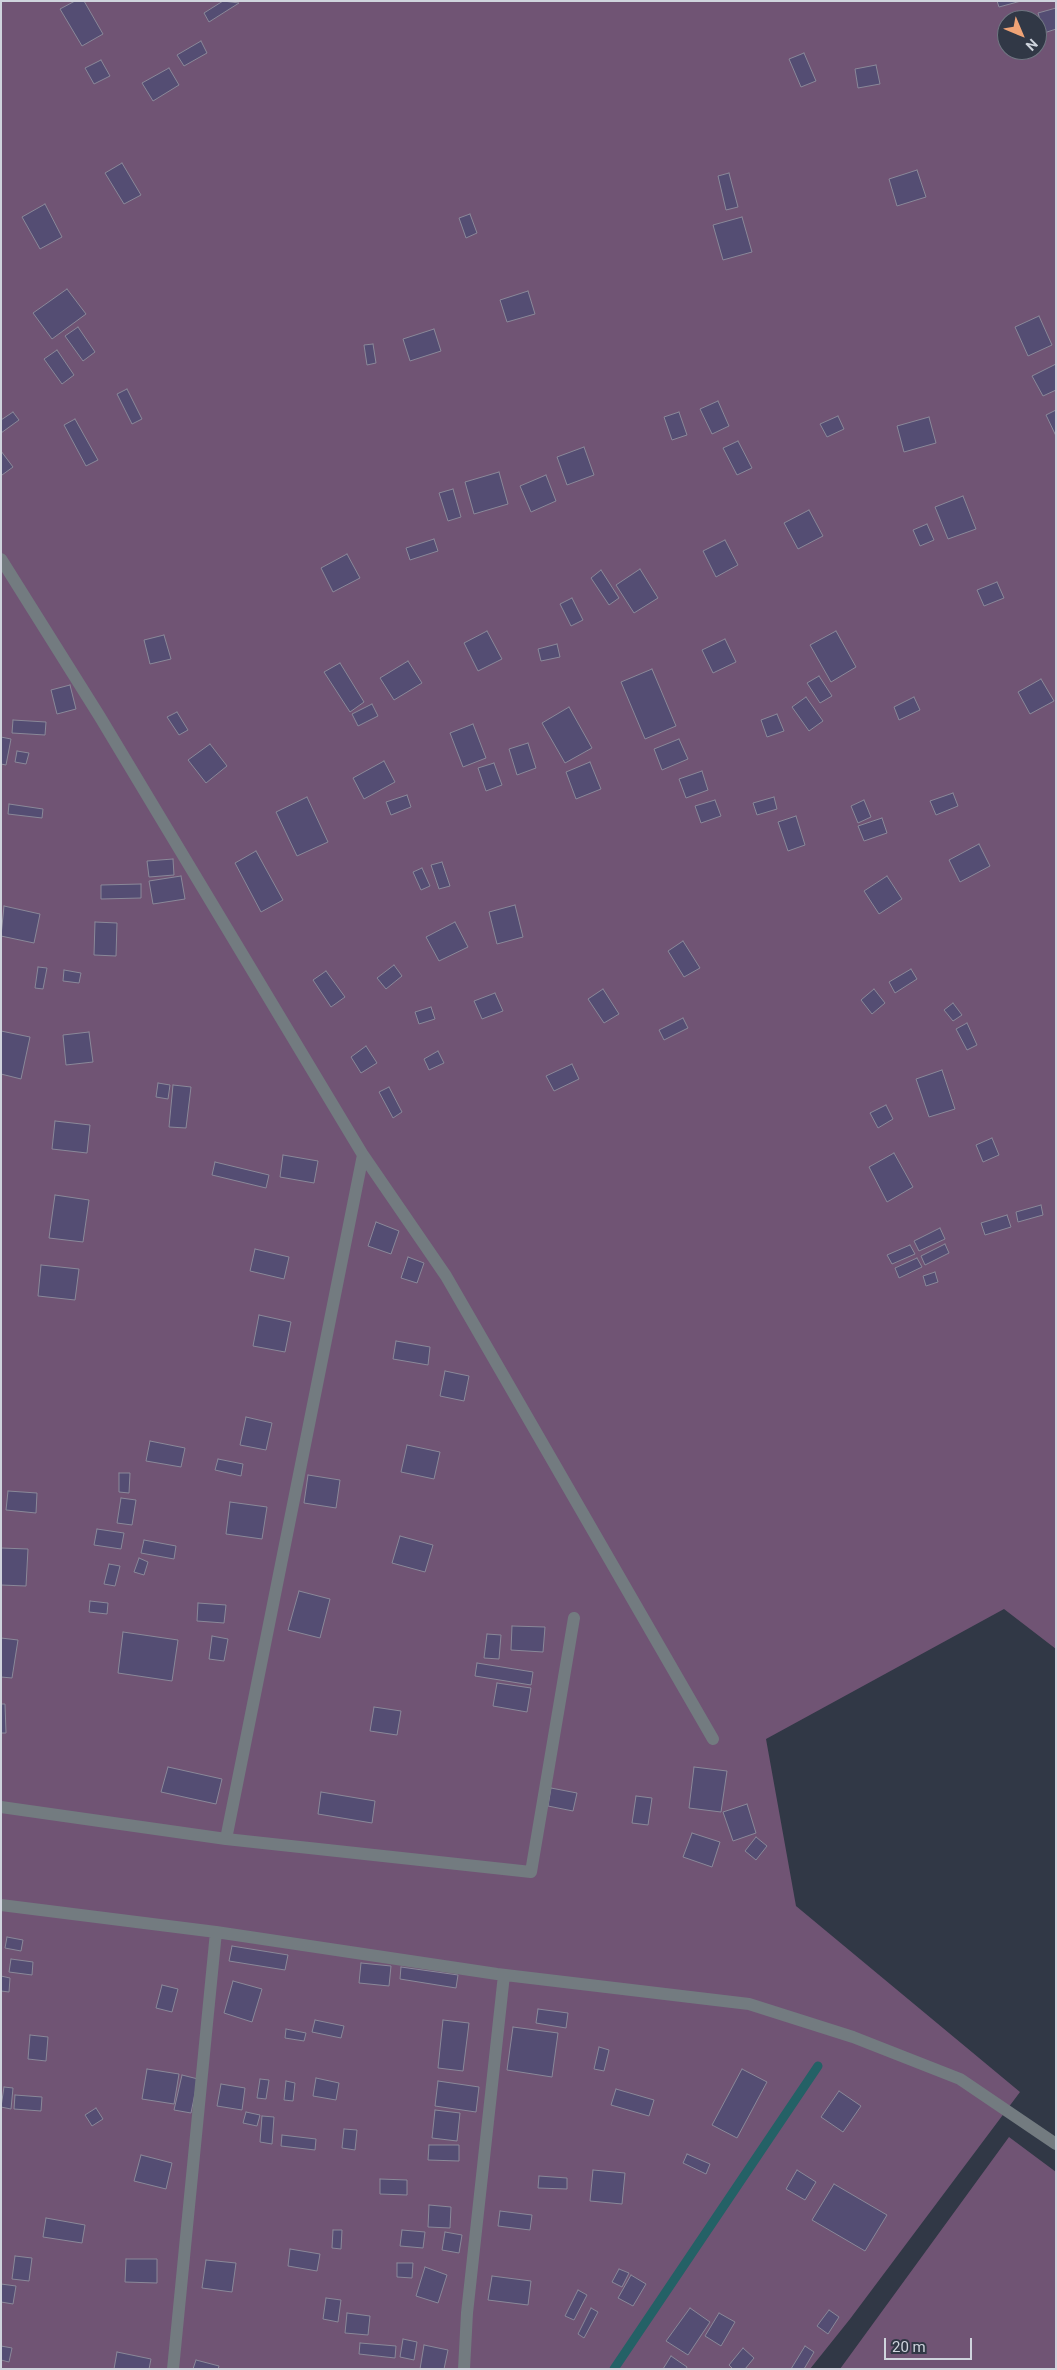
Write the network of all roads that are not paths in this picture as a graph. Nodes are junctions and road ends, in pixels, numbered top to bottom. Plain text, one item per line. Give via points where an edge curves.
1 (1, 559) edge
2 (363, 1155) junction
3 (574, 1618) dead end
4 (713, 1739) dead end
5 (1, 1807) edge
6 (226, 1839) junction
7 (1, 1905) edge
8 (216, 1932) junction
9 (504, 1974) junction
10 (1056, 2144) edge
11 (173, 2369) edge
12 (464, 2369) edge

1 - 2 street
2 - 4 street via 446,1276
2 - 6 street
3 - 6 street via 531,1872
5 - 6 street
7 - 8 street
8 - 9 street
8 - 11 street
9 - 10 street via 749,2004 852,2037 960,2079
9 - 12 street via 467,2314

